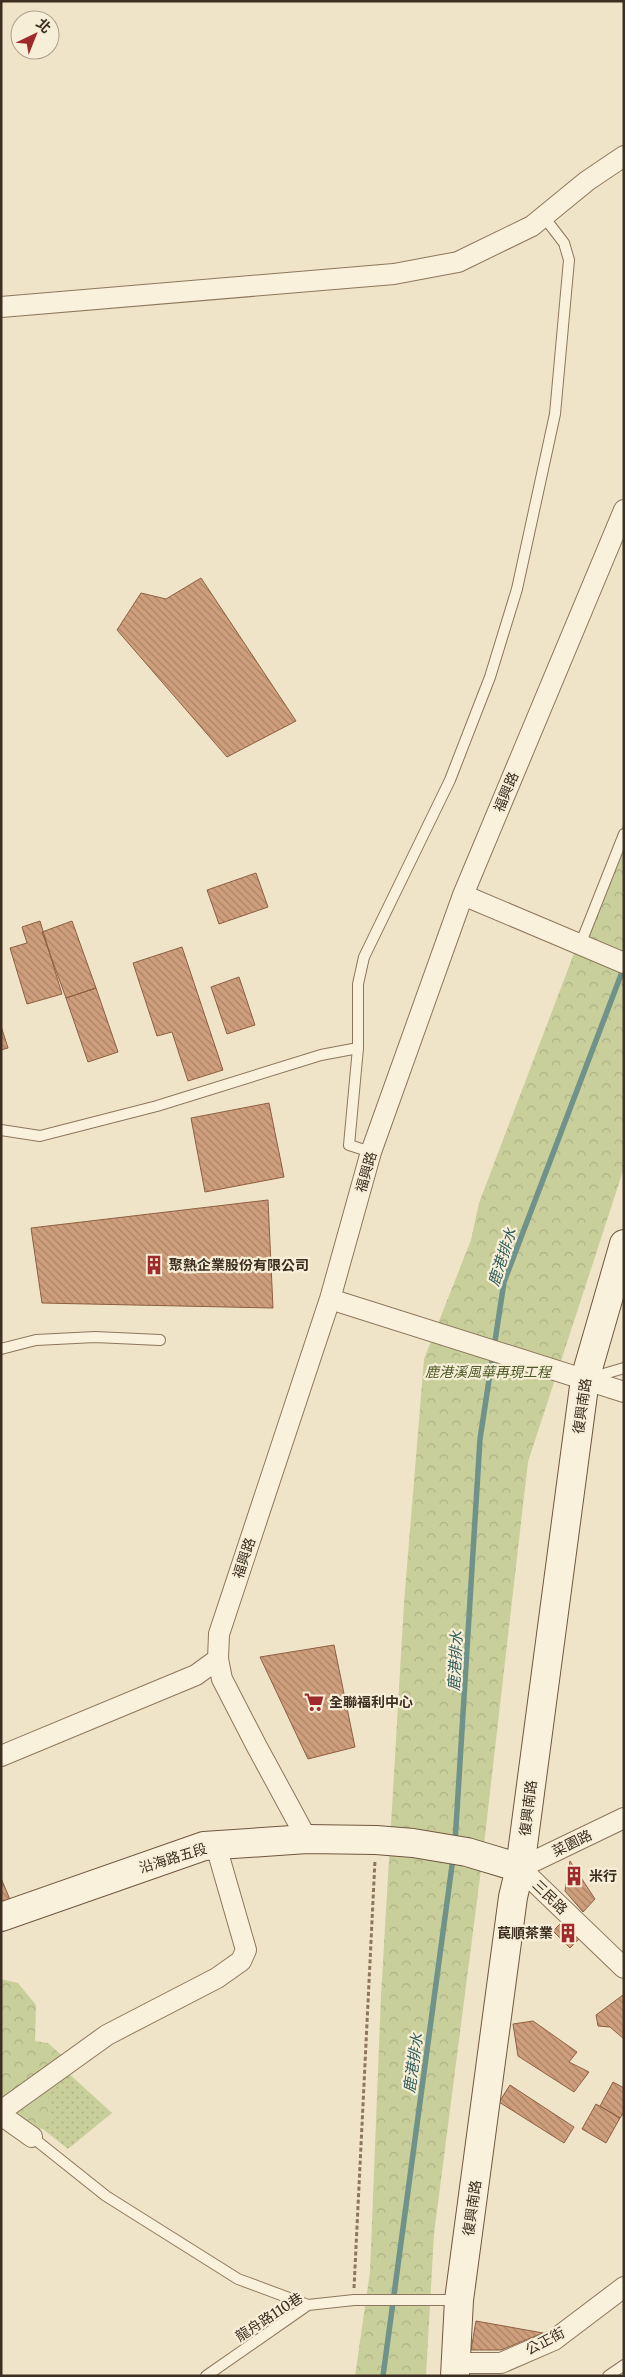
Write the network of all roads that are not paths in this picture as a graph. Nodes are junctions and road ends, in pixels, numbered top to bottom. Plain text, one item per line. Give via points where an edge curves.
1 (624, 156) edge
2 (544, 217) junction
3 (1, 307) edge
4 (624, 510) edge
5 (624, 834) edge
6 (464, 895) junction
7 (580, 945) junction
8 (624, 963) edge
9 (358, 1048) junction
10 (1, 1130) edge
11 (371, 1152) junction
12 (624, 1244) edge
13 (330, 1299) junction
14 (160, 1340) dead end
15 (1, 1350) edge
16 (624, 1368) edge
17 (585, 1379) junction
18 (624, 1392) edge
19 (218, 1659) junction
20 (1, 1756) edge
21 (624, 1818) edge
22 (307, 1839) junction
23 (216, 1846) junction
24 (520, 1868) junction
25 (1, 1917) edge
26 (624, 1968) edge
27 (1, 2110) edge
28 (1, 2115) edge
29 (32, 2137) joint
30 (624, 2287) edge
31 (459, 2300) junction
32 (308, 2305) junction
33 (624, 2365) edge
34 (455, 2369) edge
35 (502, 2369) edge
36 (206, 2376) edge
37 (608, 2376) edge

1 - 2 street
2 - 3 street via 458,262 394,274
2 - 9 lane via 564,243 569,260 555,414 517,590 490,677 450,780 364,957 358,984
4 - 6 street, 福興路
5 - 7 lane
6 - 7 street
6 - 11 street, 福興路
7 - 8 street
9 - 10 lane via 321,1055 157,1106 40,1136
9 - 11 lane via 349,1145
11 - 13 street, 福興路
12 - 17 street, 復興南路
13 - 17 street
13 - 19 street, 福興路 via 219,1634
14 - 15 lane via 96,1337 36,1340
16 - 17 lane
17 - 18 street
17 - 24 street, 復興南路
19 - 20 street via 196,1675
19 - 22 street, 福興路 via 222,1679
21 - 24 street, 菜園路
22 - 23 street, 沿海路五段
22 - 24 street, 沿海路五段 via 412,1843 467,1852
23 - 25 street, 沿海路五段 via 204,1846
23 - 27 street via 246,1950 242,1961 217,1978 107,2035
24 - 26 street, 三民路
24 - 31 street, 復興南路 via 513,1897
28 - 29 street
29 - 32 lane via 106,2196 238,2279
30 - 35 street, 公正街 via 554,2340
31 - 32 lane, 龍舟路110巷 via 354,2300
31 - 34 street, 復興南路
32 - 36 lane, 龍舟路110巷
33 - 37 lane
34 - 35 street, 公正街

